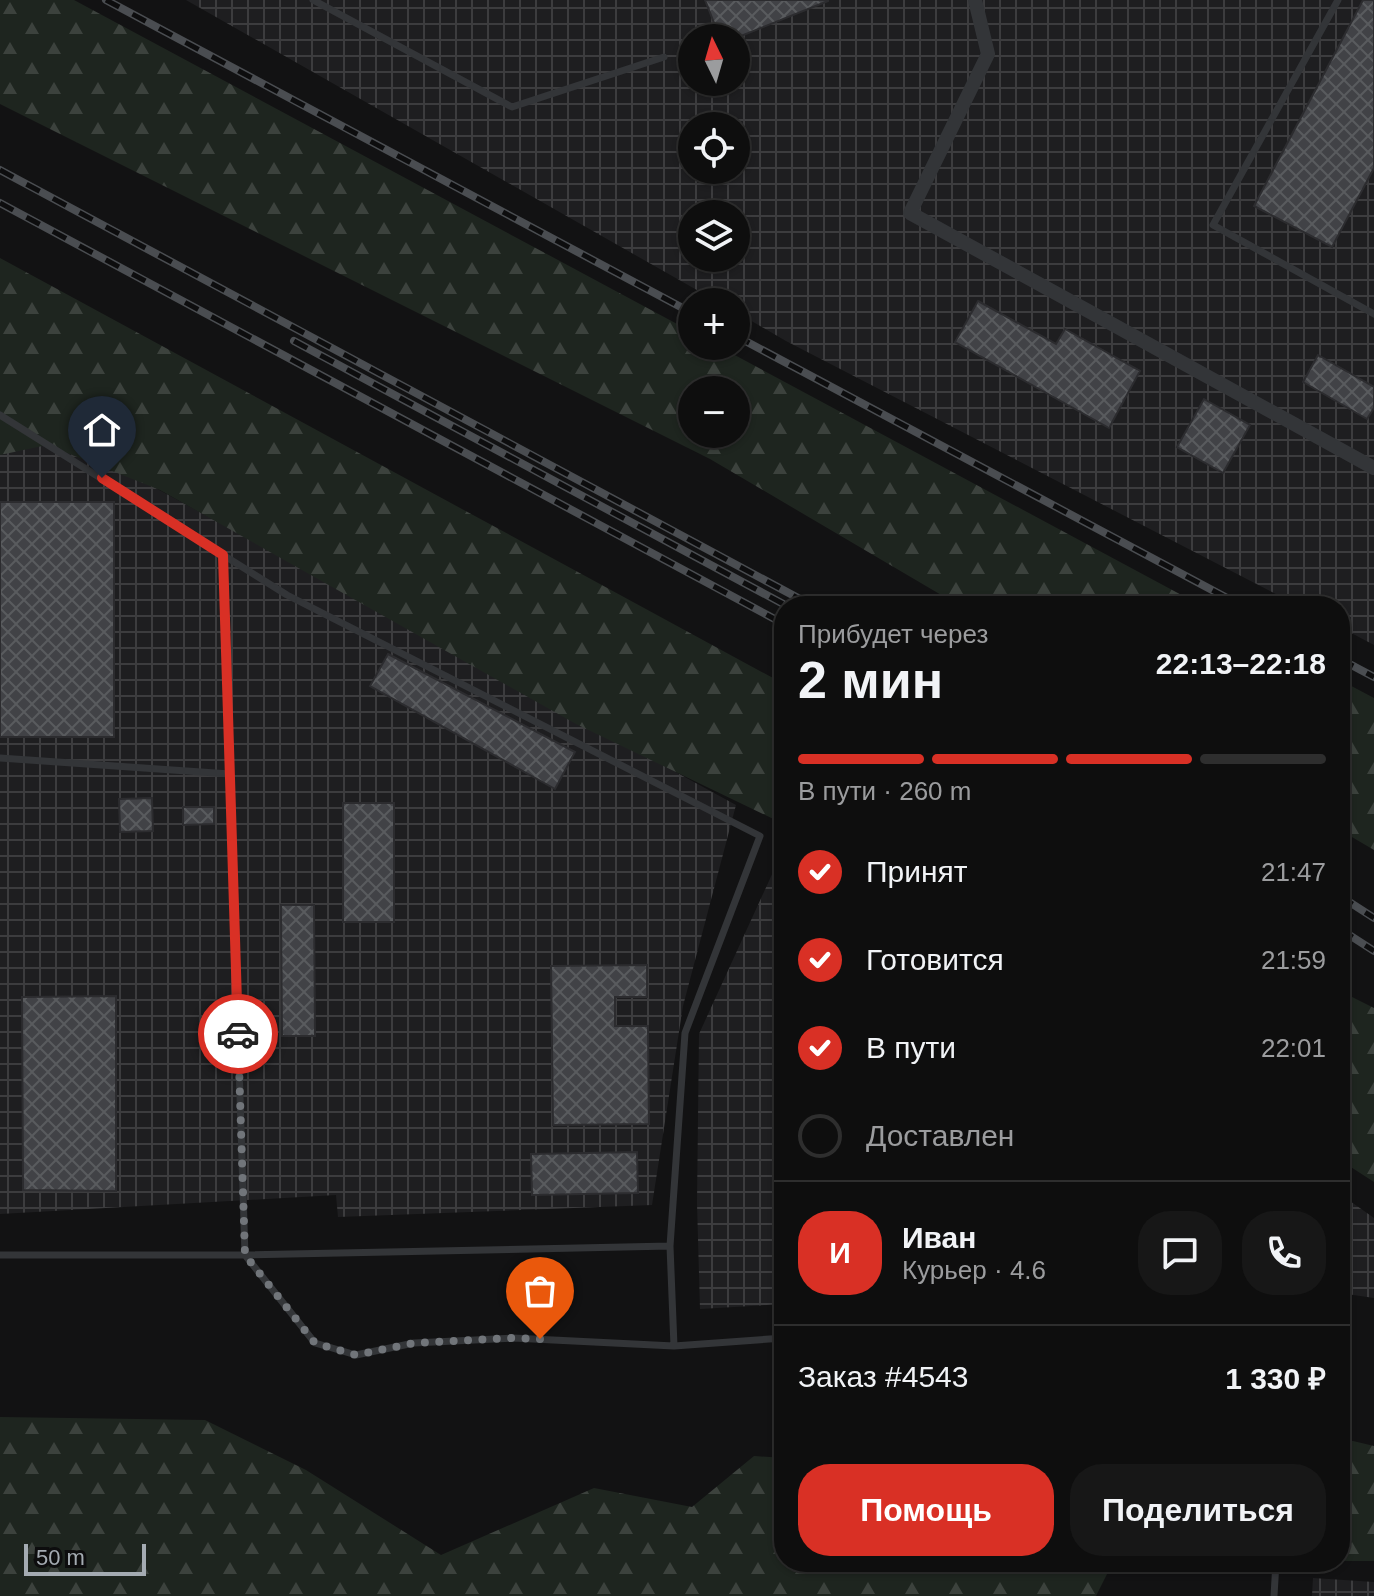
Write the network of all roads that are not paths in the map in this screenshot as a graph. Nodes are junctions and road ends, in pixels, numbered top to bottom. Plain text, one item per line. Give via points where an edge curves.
1 (313, 0) edge
2 (975, 0) edge
3 (1338, 0) edge
4 (664, 57) dead end
5 (1374, 314) edge
6 (0, 415) edge
7 (1374, 468) edge
8 (223, 555) junction
9 (0, 758) edge
10 (230, 774) junction
11 (670, 1246) junction
12 (0, 1255) edge
13 (245, 1255) junction
14 (259, 1255) dead end
15 (774, 1339) edge
16 (674, 1346) junction
17 (1275, 1572) edge
18 (1274, 1596) edge

1 - 4 lane via 512,107
2 - 7 street via 988,54 910,213
3 - 5 lane via 1213,225
6 - 8 lane
8 - 10 lane
8 - 11 lane via 287,595 760,836 685,1033
9 - 10 lane
10 - 13 lane
11 - 13 lane
11 - 16 lane
12 - 13 lane
13 - 14 lane
13 - 16 lane via 315,1343 356,1355 414,1343 513,1338
15 - 16 lane
17 - 18 lane

